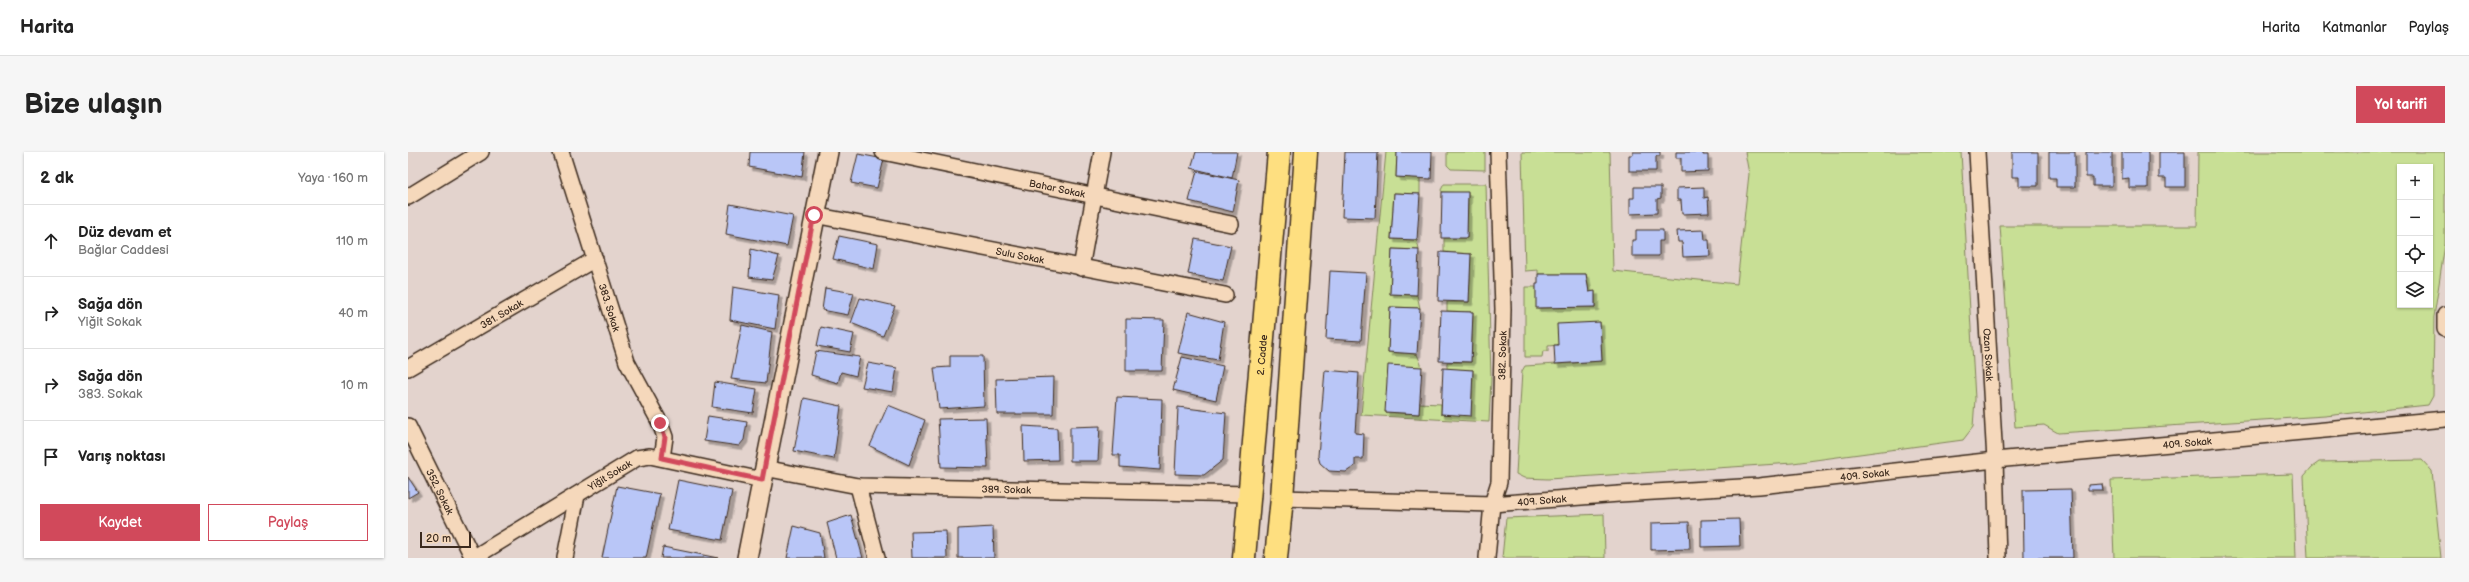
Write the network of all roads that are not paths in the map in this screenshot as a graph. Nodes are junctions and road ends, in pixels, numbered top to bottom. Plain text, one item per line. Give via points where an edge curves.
1 (481, 152) edge
2 (560, 152) edge
3 (828, 152) edge
4 (883, 152) edge
5 (1102, 152) edge
6 (1279, 152) edge
7 (1306, 152) edge
8 (1498, 152) edge
9 (1977, 152) edge
10 (1094, 196) junction
11 (408, 197) edge
12 (814, 215) junction
13 (1231, 224) dead end
14 (595, 259) junction
15 (1081, 268) junction
16 (1225, 295) dead end
17 (2445, 315) edge
18 (2445, 318) edge
19 (2445, 329) edge
20 (408, 368) edge
21 (2445, 419) edge
22 (408, 426) edge
23 (662, 458) junction
24 (1994, 460) junction
25 (763, 474) junction
26 (858, 486) junction
27 (1250, 494) junction
28 (577, 495) junction
29 (1282, 498) junction
30 (1492, 504) junction
31 (473, 558) edge
32 (565, 558) edge
33 (747, 558) edge
34 (877, 558) edge
35 (1244, 558) edge
36 (1276, 558) edge
37 (1487, 558) edge
38 (1998, 558) edge

1 - 11 street
2 - 14 street, 383. Sokak
3 - 12 street
4 - 10 street, Bahar Sokak
5 - 10 street
6 - 27 main road, 2. Cadde
7 - 29 main road
8 - 30 street, 382. Sokak via 1503,309 1499,482
9 - 24 street, Ozan Sokak
10 - 13 street, Bahar Sokak
10 - 15 street
12 - 15 street, Sulu Sokak
12 - 25 street
14 - 20 street, 381. Sokak
14 - 23 street, 383. Sokak via 627,362 665,437
15 - 16 street, Sulu Sokak
17 - 18 street
18 - 19 street
21 - 24 street, 409. Sokak
22 - 31 street, 352. Sokak
23 - 25 street, Yiğit Sokak
23 - 28 street, Yiğit Sokak via 637,458
24 - 30 street, 409. Sokak via 1759,486
24 - 38 street, Ozan Sokak
25 - 26 street, 389. Sokak
25 - 33 street
26 - 27 street, 389. Sokak
26 - 34 street
27 - 35 main road, 2. Cadde
28 - 31 street, Yiğit Sokak
28 - 32 street
29 - 30 street, 409. Sokak
29 - 36 main road
30 - 37 street, 382. Sokak

